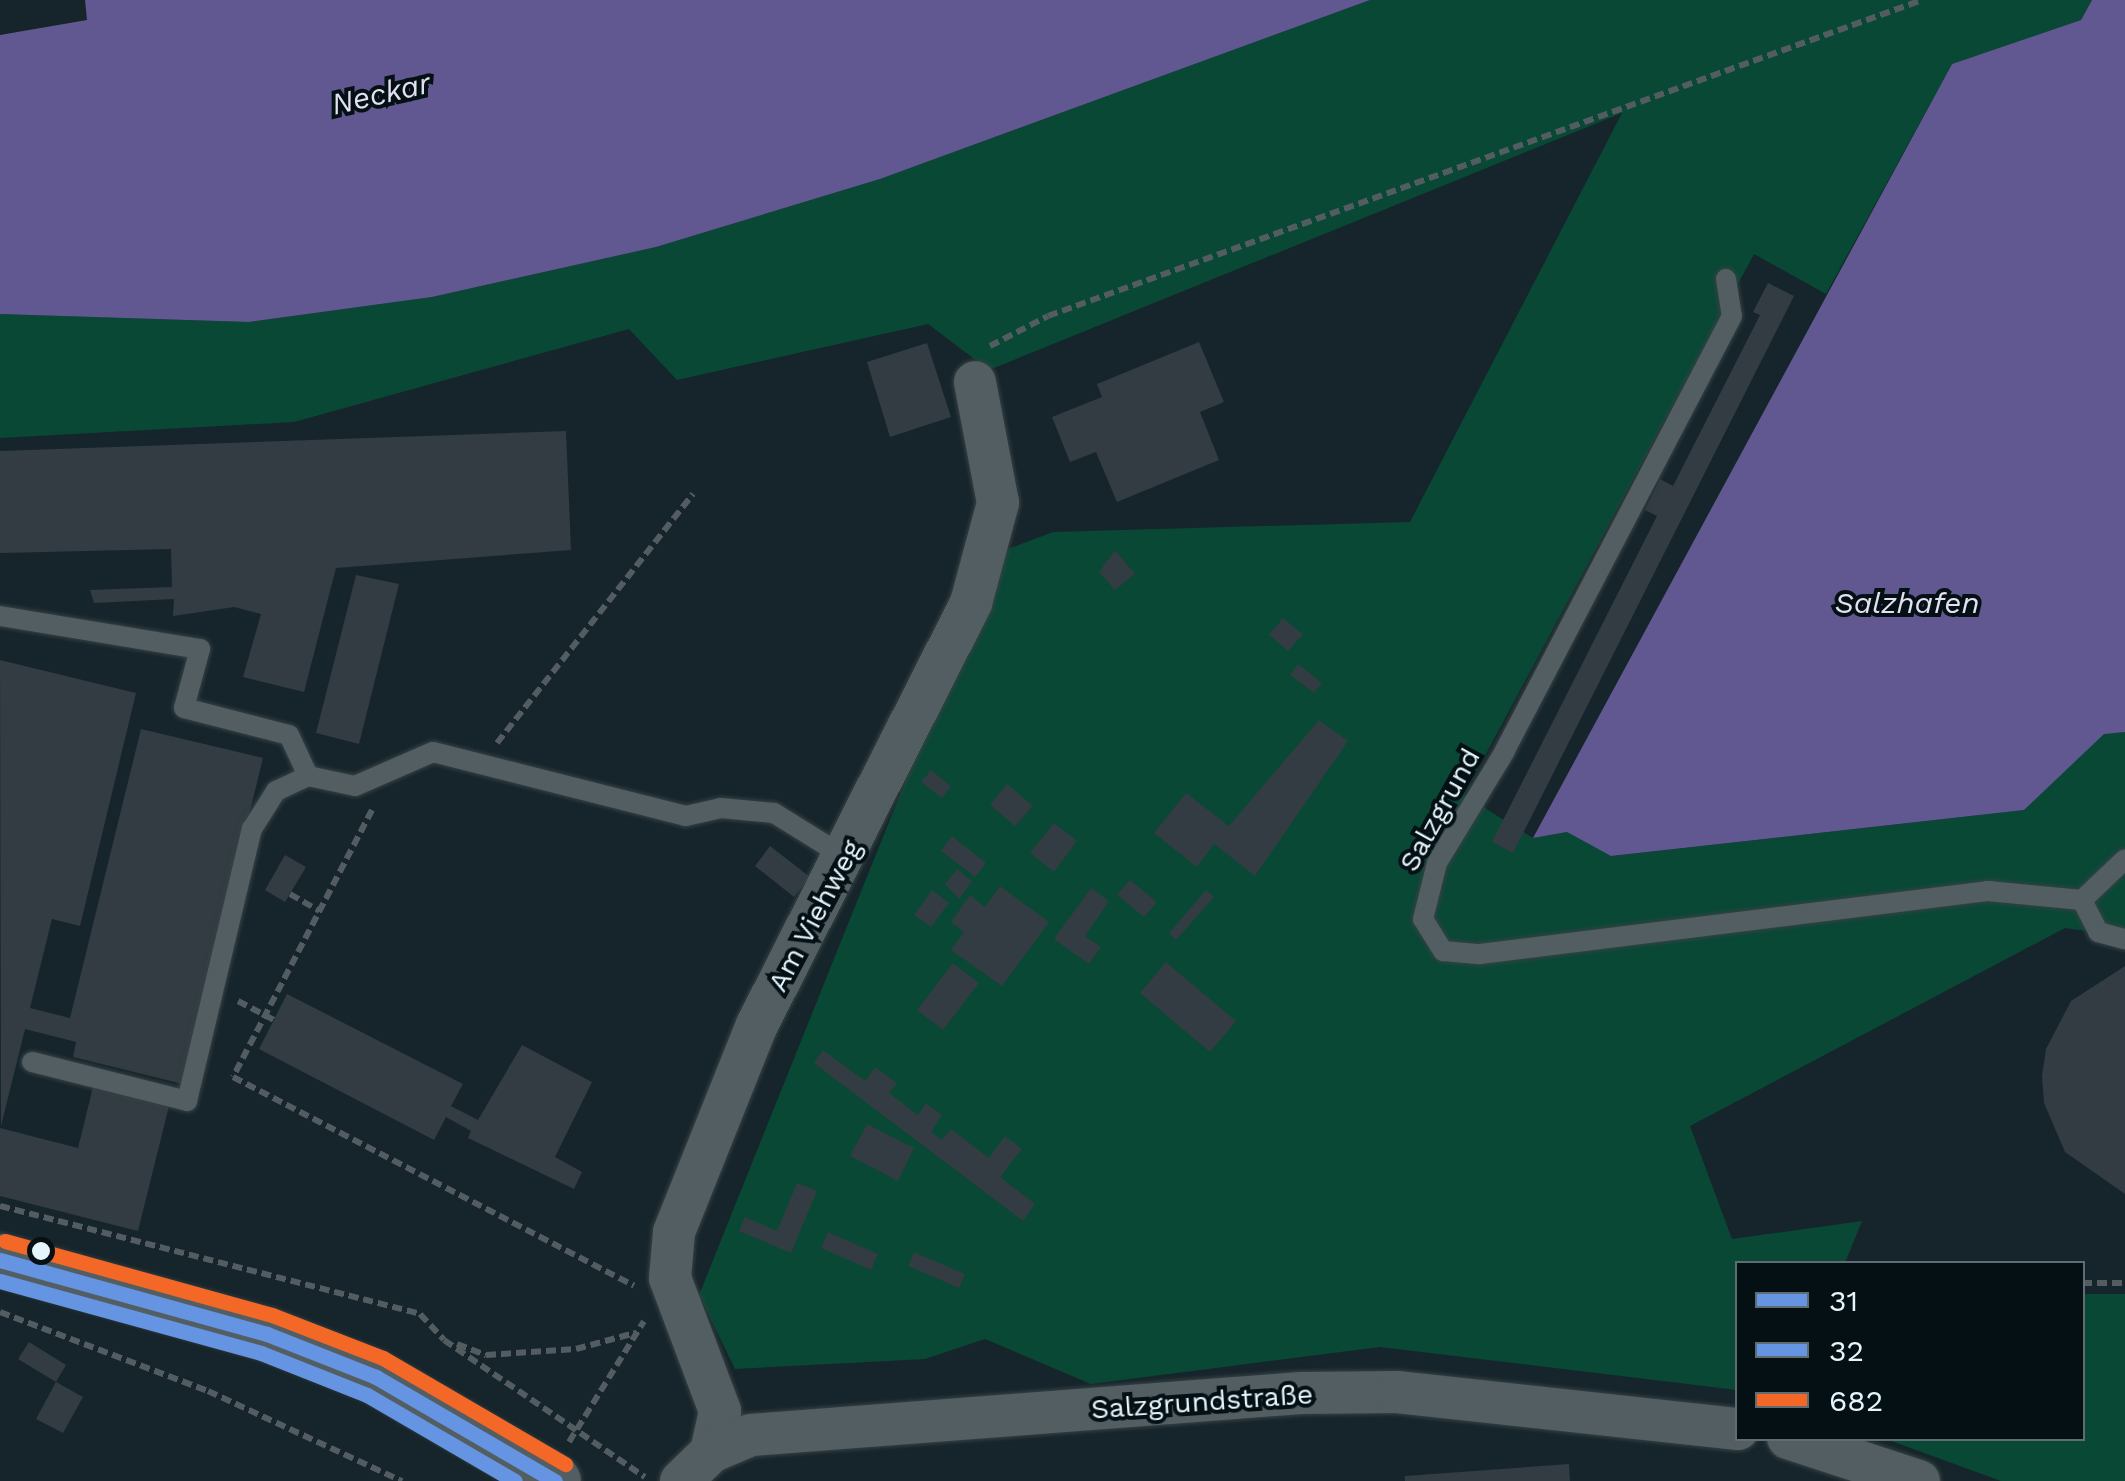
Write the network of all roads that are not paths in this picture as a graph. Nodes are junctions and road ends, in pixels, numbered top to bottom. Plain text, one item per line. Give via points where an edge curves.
1 (1726, 279) dead end
2 (975, 382) road end
3 (0, 616) edge
4 (308, 776) junction
5 (847, 858) junction
6 (2125, 859) edge
7 (2082, 900) junction
8 (2125, 939) edge
9 (32, 1062) dead end
10 (0, 1260) edge
11 (1735, 1428) edge
12 (1797, 1441) edge
13 (1848, 1458) edge
14 (696, 1467) edge
15 (551, 1478) edge
16 (1919, 1481) edge

1 - 7 lane, Salzgrund via 1732,316 1505,750 1437,864 1423,919 1443,951 1480,954 1988,891
2 - 5 street, Am Viehweg via 998,503 988,552
3 - 4 lane via 200,649 184,708 289,735
4 - 5 lane via 355,786 433,752 686,816 721,808 774,813
4 - 9 lane via 276,791 252,830 186,1102
5 - 14 street, Am Viehweg via 757,1025 674,1232 670,1278 720,1411
6 - 7 lane
7 - 8 lane via 2098,932
10 - 15 street via 267,1334 376,1377
11 - 14 street, Salzgrundstraße via 1397,1392 1301,1393 751,1435
12 - 13 street
13 - 16 street

